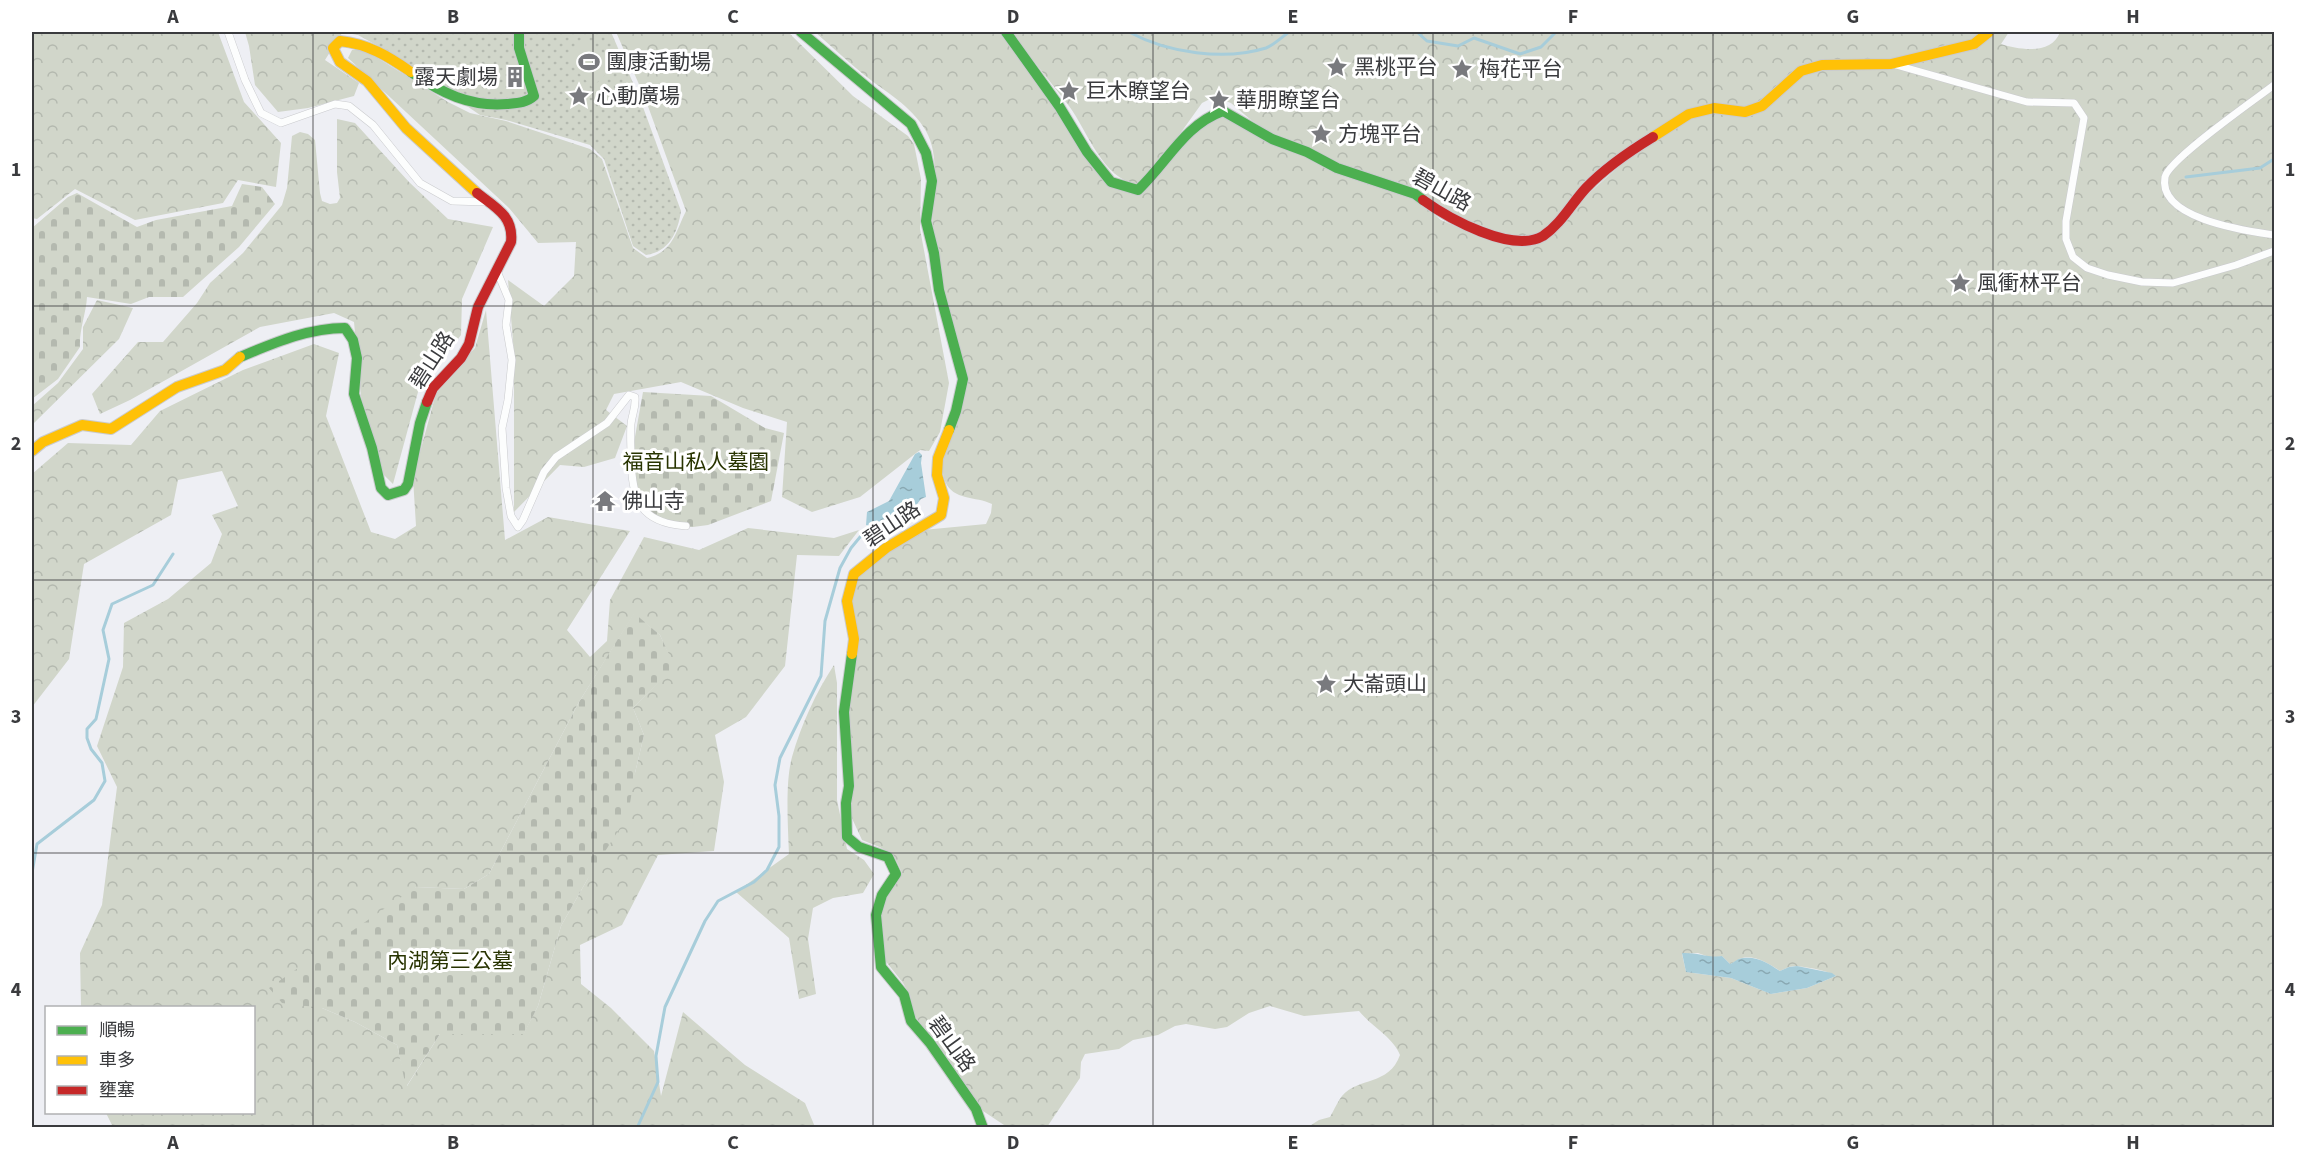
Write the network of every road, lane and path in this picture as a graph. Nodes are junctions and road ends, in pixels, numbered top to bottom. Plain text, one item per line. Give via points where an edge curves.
1 (228, 32) edge
2 (519, 32) edge
3 (801, 32) edge
4 (1006, 32) edge
5 (1989, 32) edge
6 (1891, 63) junction
7 (2274, 85) edge
8 (487, 202) junction
9 (2274, 235) edge
10 (2274, 250) edge
11 (497, 271) junction
12 (32, 451) edge
13 (686, 526) dead end
14 (983, 1128) edge

1 - 8 street via 261,113 281,123 335,104 349,106 373,125 420,183 452,201
2 - 8 street, 碧山路 via 519,54 534,96 506,105 458,99 374,49 350,41 340,40 333,48 340,62 367,81 406,128
3 - 14 street, 碧山路 via 911,124 926,153 932,182 926,221 939,290 963,378 956,411 938,458 937,475 944,498 941,515 886,548 854,574 847,601 854,639 844,712 849,786 847,837 859,847 888,857 896,874 882,895 876,915 881,967 904,995 911,1021 980,1115
4 - 6 street, 碧山路 via 1111,182 1138,189 1197,125 1212,113 1223,111 1336,168 1415,194 1445,216 1472,229 1522,240 1541,237 1587,187 1621,158 1689,114 1714,108 1744,112 1762,106 1802,71 1822,65
5 - 6 street, 碧山路 via 1974,44
6 - 10 street via 2027,102 2074,103 2084,118 2066,239 2073,257 2087,268 2142,282 2173,283
7 - 9 street via 2226,120 2173,165 2165,177 2167,193 2177,205 2199,219
8 - 11 street, 碧山路 via 509,220 512,232
11 - 12 street, 碧山路 via 478,307 469,344 433,388 420,423 408,484 399,493 388,495 381,488 354,394 357,358 345,328 324,328 279,341 240,357 225,370 177,387 111,429 82,426 43,442
11 - 13 street via 510,300 506,325 512,360 502,428 506,488 511,516 518,526 544,472 556,457 607,423 628,395 635,397 636,408 631,423 632,483 636,497 646,513 665,525

